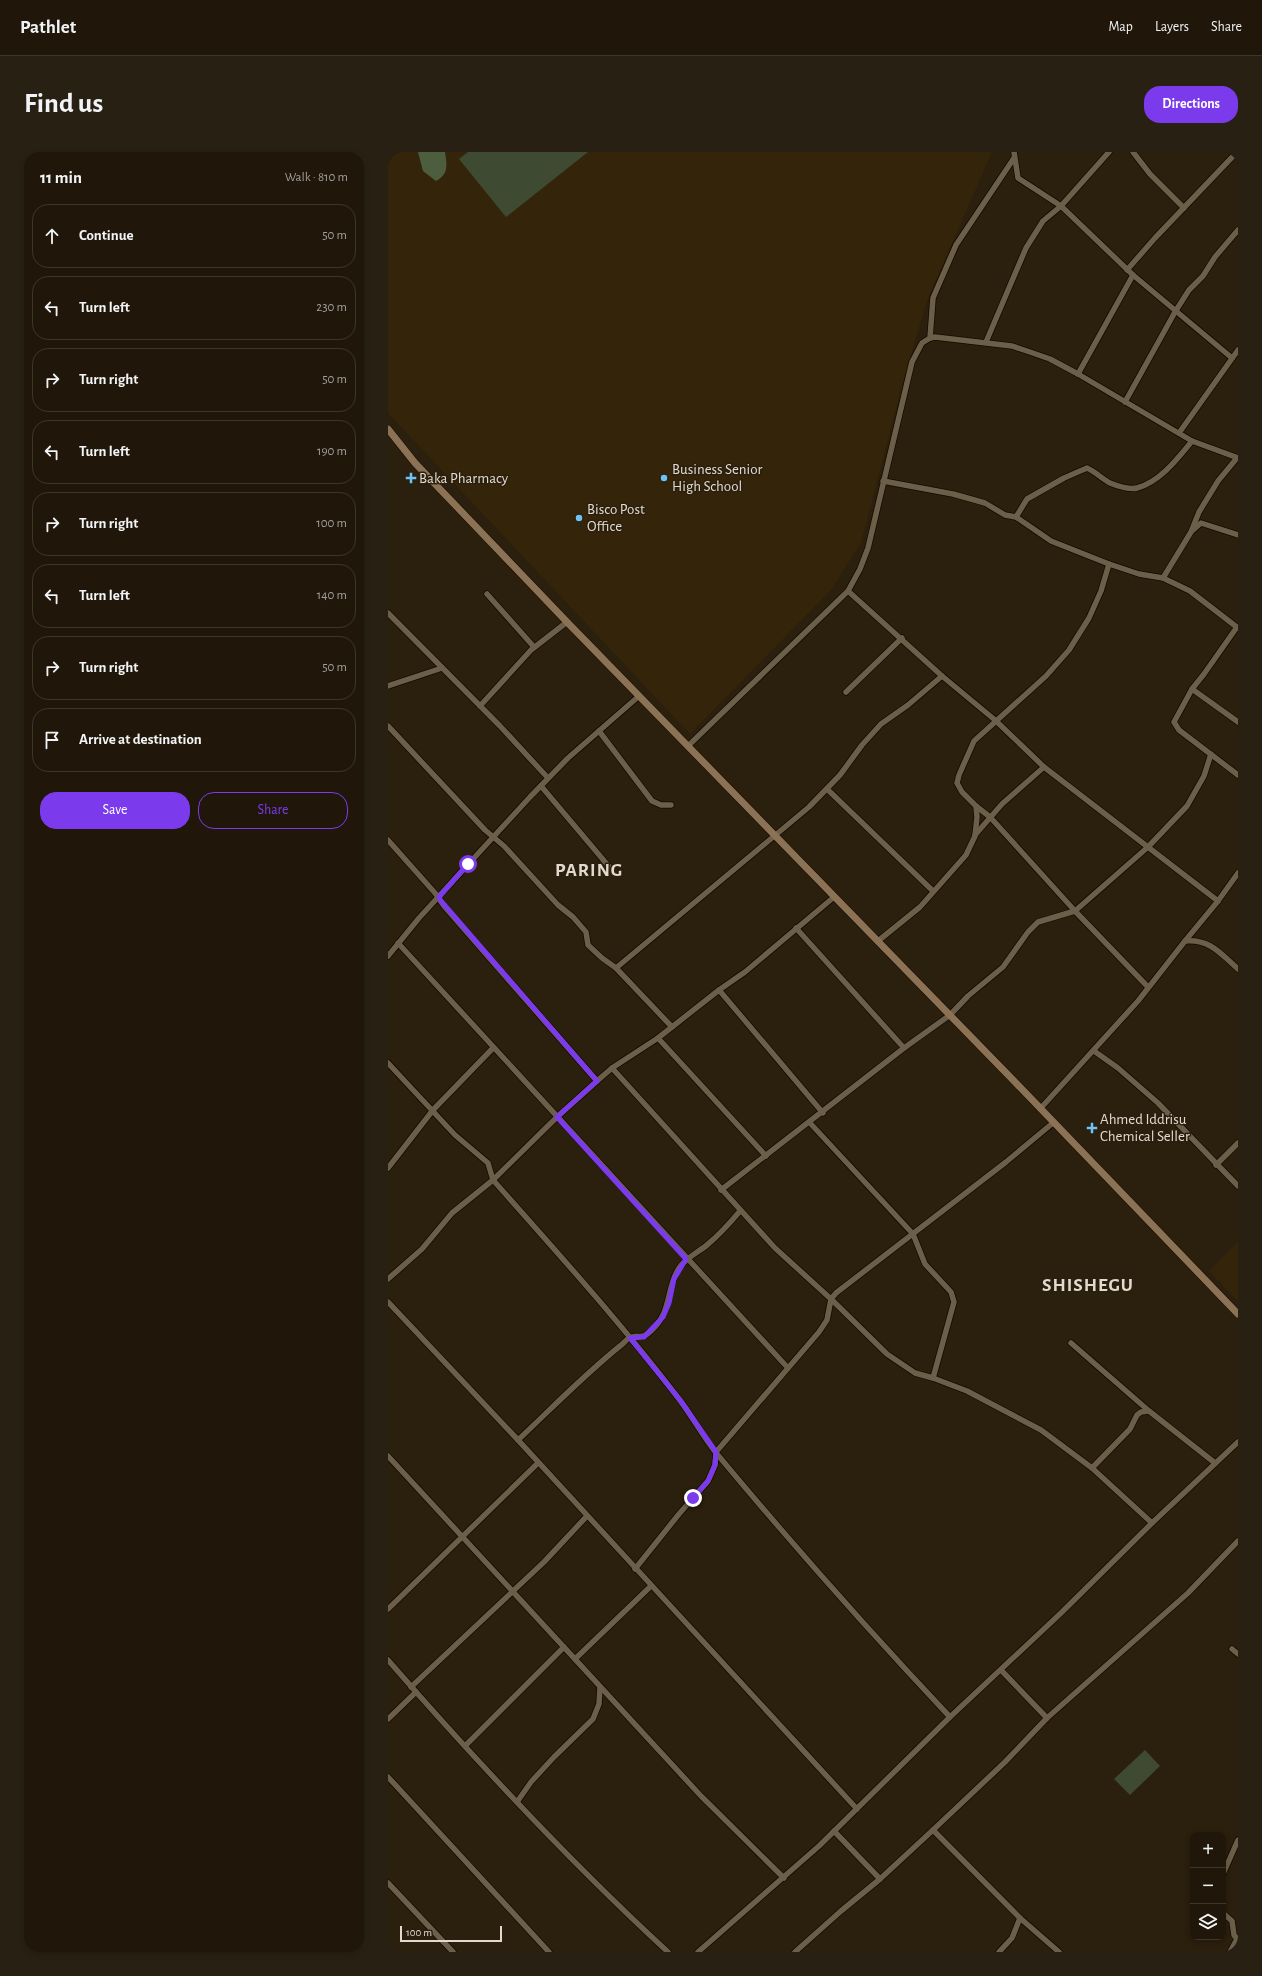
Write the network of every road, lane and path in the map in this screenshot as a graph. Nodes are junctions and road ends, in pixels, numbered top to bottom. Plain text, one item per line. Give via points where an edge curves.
1 (1110, 152) edge
2 (1132, 152) edge
3 (1237, 152) edge
4 (1014, 155) edge
5 (1061, 206) junction
6 (1184, 208) junction
7 (1238, 230) edge
8 (1127, 270) junction
9 (1133, 275) junction
10 (1175, 312) junction
11 (930, 338) junction
12 (986, 342) junction
13 (1238, 350) edge
14 (1232, 358) junction
15 (1078, 374) junction
16 (1125, 402) junction
17 (388, 429) edge
18 (1179, 433) junction
19 (1192, 440) junction
20 (1237, 458) edge
21 (882, 481) junction
22 (1199, 512) junction
23 (1016, 518) junction
24 (1201, 523) junction
25 (1191, 532) junction
26 (1238, 535) edge
27 (1109, 564) junction
28 (1163, 578) junction
29 (848, 591) junction
30 (487, 594) dead end
31 (388, 613) edge
32 (567, 622) junction
33 (1237, 628) edge
34 (902, 638) junction
35 (534, 647) junction
36 (442, 668) junction
37 (942, 676) junction
38 (388, 686) edge
39 (1192, 689) junction
40 (846, 692) dead end
41 (639, 696) junction
42 (480, 706) junction
43 (995, 720) junction
44 (1238, 722) edge
45 (388, 726) edge
46 (599, 731) junction
47 (689, 745) junction
48 (1211, 754) junction
49 (1044, 767) junction
50 (1238, 775) edge
51 (548, 778) junction
52 (541, 786) junction
53 (827, 789) junction
54 (671, 805) dead end
55 (976, 806) junction
56 (990, 817) junction
57 (774, 836) junction
58 (975, 836) junction
59 (493, 837) junction
60 (388, 840) edge
61 (1148, 847) junction
62 (612, 869) dead end
63 (1238, 873) edge
64 (933, 891) junction
65 (439, 897) junction
66 (834, 897) junction
67 (1218, 901) junction
68 (1075, 911) junction
69 (796, 928) junction
70 (878, 941) junction
71 (1185, 941) junction
72 (398, 942) junction
73 (389, 952) edge
74 (616, 968) junction
75 (1238, 970) edge
76 (1148, 988) junction
77 (719, 990) junction
78 (950, 1015) junction
79 (672, 1027) junction
80 (658, 1038) junction
81 (493, 1048) junction
82 (904, 1048) junction
83 (1094, 1051) junction
84 (388, 1063) edge
85 (612, 1068) junction
86 (597, 1081) junction
87 (1040, 1109) junction
88 (433, 1110) junction
89 (823, 1112) junction
90 (557, 1117) junction
91 (1054, 1122) junction
92 (810, 1123) junction
93 (1238, 1143) edge
94 (766, 1156) junction
95 (1216, 1165) junction
96 (388, 1168) edge
97 (493, 1180) junction
98 (1238, 1186) edge
99 (721, 1190) junction
100 (740, 1211) junction
101 (913, 1234) junction
102 (686, 1259) junction
103 (388, 1280) edge
104 (831, 1299) junction
105 (388, 1302) edge
106 (1238, 1314) edge
107 (630, 1338) junction
108 (1071, 1343) dead end
109 (788, 1368) junction
110 (933, 1378) junction
111 (1149, 1411) junction
112 (518, 1440) junction
113 (1238, 1442) edge
114 (716, 1452) junction
115 (388, 1456) edge
116 (393, 1462) junction
117 (538, 1463) junction
118 (1215, 1463) junction
119 (388, 1466) edge
120 (1092, 1468) junction
121 (587, 1516) junction
122 (1152, 1523) junction
123 (461, 1537) junction
124 (1238, 1541) edge
125 (635, 1569) junction
126 (651, 1586) junction
127 (512, 1593) junction
128 (388, 1609) edge
129 (564, 1647) junction
130 (1232, 1649) dead end
131 (1238, 1654) edge
132 (575, 1659) junction
133 (388, 1660) edge
134 (1001, 1670) junction
135 (600, 1687) junction
136 (413, 1689) junction
137 (950, 1717) junction
138 (1047, 1718) junction
139 (388, 1719) edge
140 (466, 1745) junction
141 (388, 1777) edge
142 (517, 1802) junction
143 (857, 1809) junction
144 (933, 1830) junction
145 (834, 1831) junction
146 (1238, 1840) edge
147 (1226, 1868) edge
148 (784, 1878) junction
149 (880, 1879) junction
150 (388, 1883) edge
151 (1226, 1916) edge
152 (1020, 1918) junction
153 (447, 1949) edge
154 (453, 1952) edge
155 (550, 1952) edge
156 (668, 1952) edge
157 (698, 1952) edge
158 (795, 1952) edge
159 (999, 1952) edge
160 (1059, 1952) edge
161 (1230, 1952) edge

1 - 5 street
2 - 6 street
3 - 6 street
4 - 5 street via 1018,178
4 - 11 street via 956,245 933,298
5 - 8 street
5 - 12 street via 1043,221 1026,248
6 - 8 street
7 - 10 street via 1189,290
8 - 9 street
9 - 10 street
9 - 15 street
10 - 14 street
10 - 16 street
11 - 12 street
11 - 21 street via 920,346 912,362
12 - 15 street via 1030,352
13 - 14 street
14 - 18 street
15 - 16 street
16 - 18 street
17 - 32 main road via 415,463
18 - 19 street
19 - 20 street
19 - 23 street via 1168,469 1136,489 1110,483 1087,468 1028,499
20 - 22 street via 1218,481
21 - 23 street via 971,498
21 - 29 street via 868,548
22 - 24 street
22 - 25 street
23 - 27 street via 1051,540
24 - 25 street
24 - 26 street
25 - 28 street
27 - 28 street
27 - 43 street via 1092,611 1069,650 1046,676
28 - 33 street via 1190,591
29 - 34 street
29 - 47 street
30 - 35 street
31 - 36 street
32 - 35 street
32 - 41 main road
33 - 39 street
34 - 37 street
34 - 40 street
35 - 42 street
36 - 38 street
36 - 42 street
37 - 43 street
37 - 53 street via 881,724
39 - 44 street
39 - 48 street via 1174,722 1179,730
41 - 46 street
41 - 47 main road
42 - 51 street
43 - 49 street
43 - 55 street via 974,741 958,775 957,784
45 - 59 street
46 - 51 street
46 - 54 street via 652,801 661,805
47 - 57 main road
48 - 50 street
48 - 61 street via 1204,776 1187,806
49 - 56 street
49 - 61 street
51 - 52 street
52 - 59 street
52 - 62 street
53 - 57 street
53 - 64 street
55 - 56 street
55 - 58 street
56 - 58 street
56 - 68 street
57 - 66 main road
57 - 74 street
58 - 64 street via 966,855
59 - 65 street
59 - 74 street via 558,905 573,917 586,932 588,945
60 - 65 street
61 - 67 street
61 - 68 street
63 - 67 street
64 - 70 street via 920,907
65 - 72 street
65 - 86 street via 444,906
66 - 69 street
66 - 70 main road
67 - 71 street
68 - 76 street
68 - 78 street via 1038,922 1003,967
69 - 77 street via 745,972
69 - 82 street
70 - 78 main road
71 - 75 street via 1197,940 1207,943
71 - 76 street
72 - 73 street
72 - 81 street
74 - 79 street
76 - 83 street
77 - 79 street
77 - 89 street
78 - 82 street
78 - 87 main road
79 - 80 street
80 - 85 street
80 - 94 street
81 - 88 street
81 - 90 street
82 - 89 street
83 - 87 street
83 - 95 street via 1158,1103
84 - 88 street
85 - 86 street
85 - 99 street
86 - 90 street
87 - 91 main road
88 - 96 street
88 - 97 street via 455,1135 488,1163
89 - 92 street
90 - 97 street
90 - 102 street
91 - 101 street
91 - 106 main road
92 - 94 street
92 - 101 street
93 - 95 street
94 - 99 street
95 - 98 street
97 - 103 street via 452,1213 422,1249
97 - 107 street
99 - 100 street
100 - 102 street via 706,1246
100 - 104 street via 774,1248
101 - 104 street
101 - 110 street via 925,1264 950,1292 954,1302
102 - 107 street via 674,1279 663,1317 644,1337
102 - 109 street
104 - 109 street via 826,1320 819,1332
104 - 110 street via 888,1354 915,1373
105 - 112 street
107 - 112 street
107 - 114 street via 680,1400
108 - 111 street
109 - 114 street
110 - 120 street via 967,1391 1041,1430
111 - 118 street
111 - 120 street via 1137,1415 1130,1429
112 - 117 street
113 - 118 street
114 - 125 street via 715,1465 708,1481
114 - 137 street via 849,1607
115 - 116 street
116 - 119 street
116 - 123 street
117 - 121 street
117 - 123 street
118 - 122 street
120 - 122 street
121 - 125 street
121 - 127 street
122 - 134 street
123 - 127 street
123 - 128 street
124 - 138 street via 1188,1593
125 - 126 street
126 - 132 street
126 - 143 street
127 - 129 street
127 - 136 street
129 - 132 street
129 - 140 street
130 - 131 street
132 - 135 street
133 - 136 street
134 - 137 street
134 - 138 street
135 - 142 street via 599,1704 593,1719 531,1782
135 - 148 street via 701,1796
136 - 139 street
136 - 140 street
137 - 143 street
138 - 144 street
140 - 142 street
141 - 155 street
142 - 156 street via 606,1895
143 - 145 street
144 - 149 street
144 - 152 street
145 - 148 street
145 - 149 street
146 - 147 street
148 - 157 street
149 - 158 street
150 - 153 street
151 - 161 street via 1232,1921 1234,1936 1237,1939
152 - 159 street via 1012,1938
152 - 160 street
153 - 154 street

